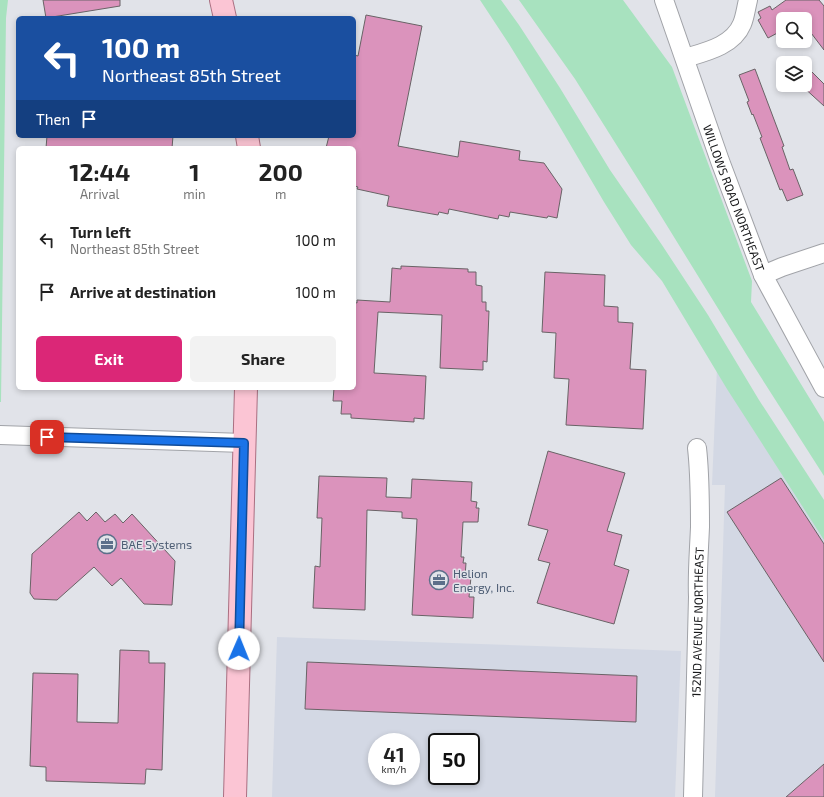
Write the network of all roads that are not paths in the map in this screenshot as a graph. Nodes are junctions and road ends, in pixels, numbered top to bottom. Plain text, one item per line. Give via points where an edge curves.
1 (221, 0) edge
2 (664, 0) edge
3 (748, 0) edge
4 (224, 16) edge
5 (685, 58) junction
6 (824, 253) edge
7 (763, 276) junction
8 (824, 388) edge
9 (246, 390) edge
10 (0, 436) edge
11 (244, 443) junction
12 (697, 448) dead end
13 (235, 797) edge
14 (693, 797) edge

1 - 4 main road
2 - 5 street, WILLOWS ROAD NORTHEAST
3 - 5 street via 742,24 736,35 723,44
5 - 7 street, WILLOWS ROAD NORTHEAST
6 - 7 street
7 - 8 street, WILLOWS ROAD NORTHEAST
9 - 11 main road
10 - 11 street
11 - 13 main road
12 - 14 street, 152ND AVENUE NORTHEAST via 700,526

